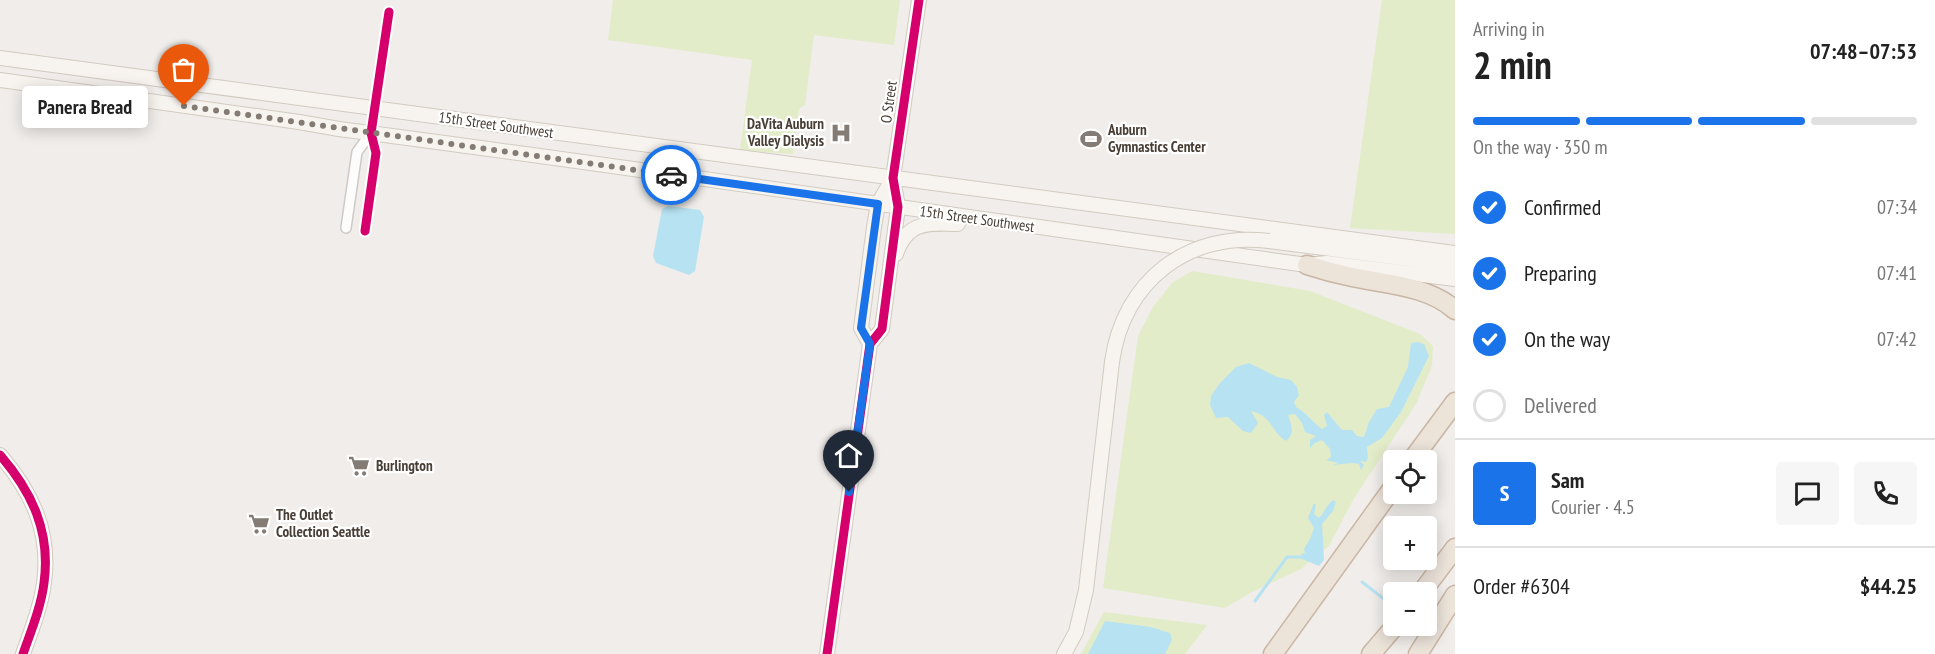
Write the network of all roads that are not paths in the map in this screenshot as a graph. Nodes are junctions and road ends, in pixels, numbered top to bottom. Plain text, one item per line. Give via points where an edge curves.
1 (919, 0) edge
2 (389, 12) dead end
3 (0, 58) edge
4 (0, 80) edge
5 (375, 108) junction
6 (371, 133) junction
7 (893, 178) junction
8 (878, 204) junction
9 (898, 207) junction
10 (1023, 226) junction
11 (346, 228) dead end
12 (365, 231) dead end
13 (1455, 253) edge
14 (1307, 265) junction
15 (1455, 265) edge
16 (1455, 279) edge
17 (888, 280) junction
18 (1455, 310) edge
19 (870, 344) junction
20 (1455, 402) edge
21 (1455, 418) edge
22 (1419, 450) edge
23 (1428, 450) edge
24 (0, 455) edge
25 (1383, 501) edge
26 (1384, 504) edge
27 (1356, 537) junction
28 (1455, 548) edge
29 (1430, 582) edge
30 (1455, 595) edge
31 (1386, 636) edge
32 (23, 654) edge
33 (827, 654) edge
34 (1064, 654) edge
35 (1273, 654) edge
36 (1371, 654) edge
37 (1418, 654) edge

1 - 7 main road, O Street
2 - 5 street
3 - 5 main road, 15th Street Southwest
4 - 6 main road, 15th Street Southwest
5 - 6 street
5 - 7 main road, 15th Street Southwest
6 - 8 main road, 15th Street Southwest
6 - 11 street via 357,152
6 - 12 street via 376,153
7 - 8 main road, O Street
7 - 9 main road, O Street
7 - 13 main road, 15th Street Southwest
8 - 9 main road, 15th Street Southwest
8 - 19 main road via 861,328
9 - 10 main road, 15th Street Southwest
9 - 17 main road, O Street
10 - 14 main road, 15th Street Southwest
10 - 17 main road via 921,224 900,243
14 - 16 main road, 15th Street Southwest via 1327,263
14 - 18 highway via 1428,294
15 - 34 main road, bridge via 1241,239 1196,249 1169,264 1148,283 1132,302 1114,347 1086,590 1076,632
17 - 19 main road via 882,328
19 - 33 main road
20 - 22 highway
21 - 23 highway
24 - 32 main road via 32,501 45,552 42,591
25 - 27 highway
26 - 27 highway
27 - 35 highway
28 - 29 highway
30 - 37 highway
31 - 36 highway

